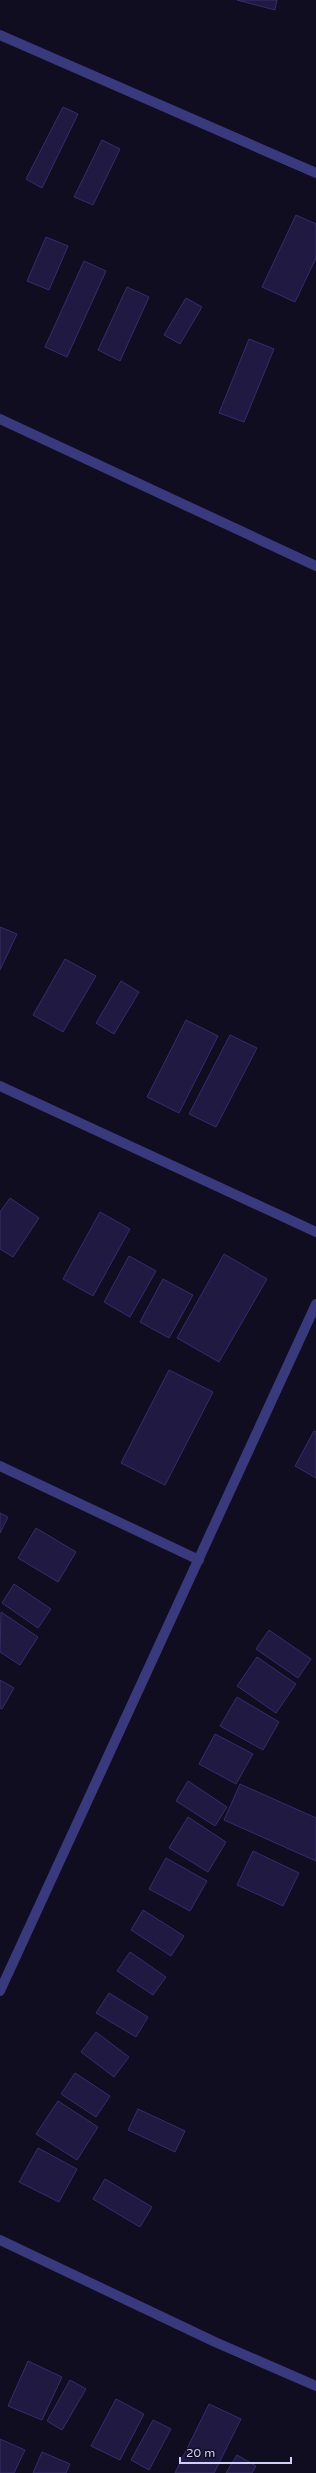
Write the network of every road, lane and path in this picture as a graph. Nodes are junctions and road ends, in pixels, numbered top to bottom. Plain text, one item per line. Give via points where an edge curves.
1 (0, 35) edge
2 (316, 173) edge
3 (0, 419) edge
4 (316, 566) edge
5 (0, 1086) edge
6 (316, 1232) edge
7 (316, 1304) edge
8 (0, 1466) edge
9 (199, 1560) junction
10 (0, 1991) edge
11 (0, 2240) edge
12 (316, 2386) edge

1 - 2 street
3 - 4 street
5 - 6 street
7 - 9 street
8 - 9 street
9 - 10 street
11 - 12 street via 215,2342

